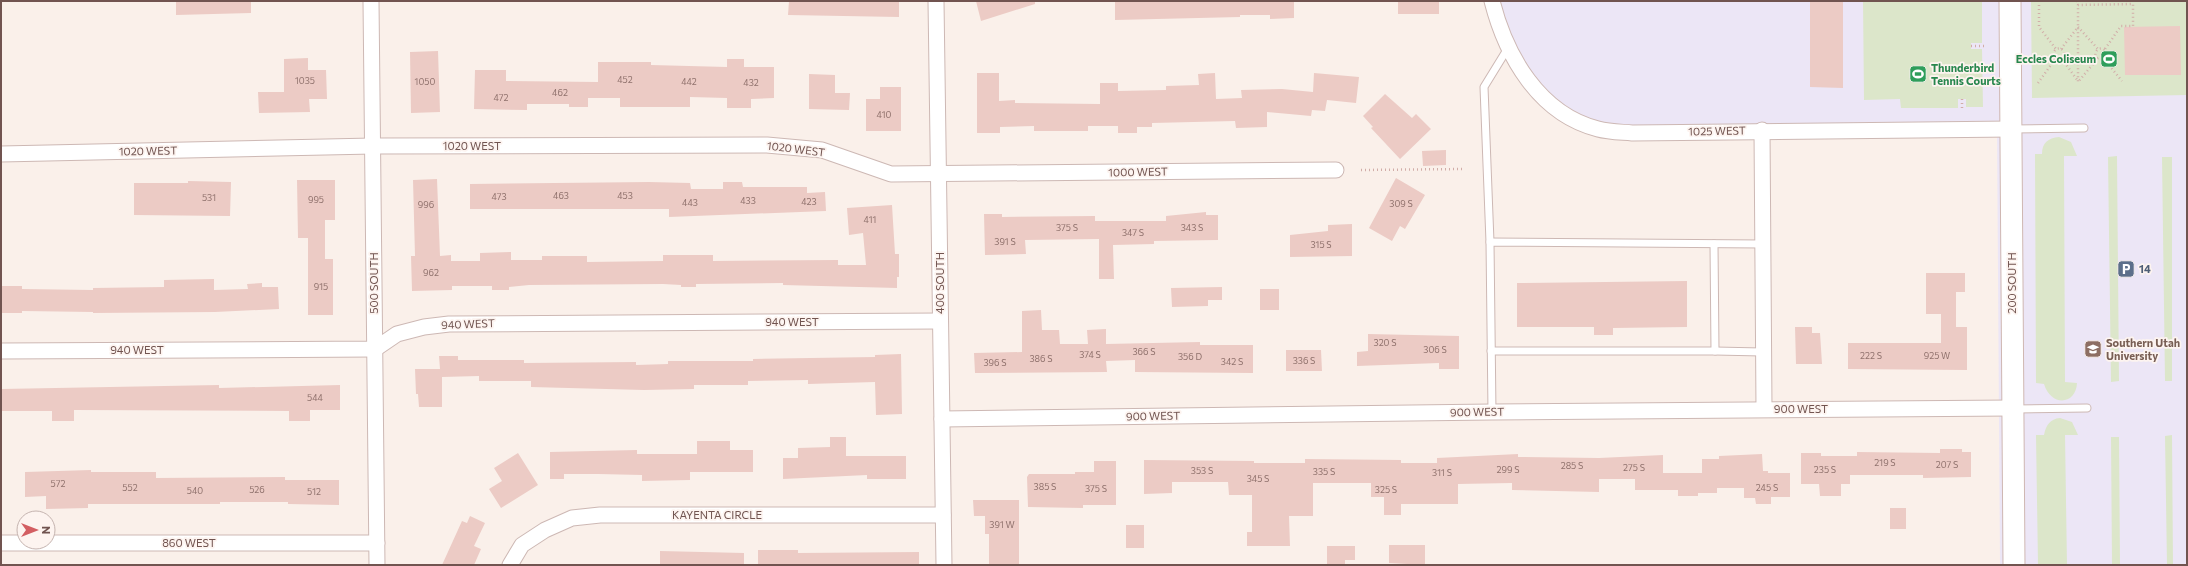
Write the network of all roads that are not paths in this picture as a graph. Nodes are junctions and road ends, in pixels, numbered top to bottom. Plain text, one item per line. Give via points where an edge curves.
1 (371, 1) edge
2 (936, 1) edge
3 (1492, 1) edge
4 (2010, 1) edge
5 (1508, 48) junction
6 (2084, 128) dead end
7 (2012, 129) junction
8 (1762, 130) junction
9 (373, 146) junction
10 (1, 154) edge
11 (1336, 170) dead end
12 (939, 174) junction
13 (1490, 242) junction
14 (1714, 244) junction
15 (1762, 244) junction
16 (940, 321) junction
17 (375, 349) junction
18 (1, 351) edge
19 (1491, 351) junction
20 (1715, 351) junction
21 (1762, 352) junction
22 (2012, 408) junction
23 (2087, 408) dead end
24 (1764, 409) junction
25 (1492, 412) junction
26 (942, 419) junction
27 (943, 515) junction
28 (1, 543) edge
29 (377, 543) junction
30 (377, 565) edge
31 (510, 565) edge
32 (944, 565) edge
33 (2014, 565) edge

1 - 9 street, 500 SOUTH
2 - 12 street, 400 SOUTH
3 - 5 street, 1025 WEST
4 - 7 street, 200 SOUTH
5 - 8 street, 1025 WEST via 1520,70 1538,93 1570,118 1599,129 1632,133
5 - 13 lane via 1484,87
6 - 7 lane
7 - 8 street, 1025 WEST
7 - 22 street, 200 SOUTH
8 - 15 street
9 - 10 street, 1020 WEST
9 - 12 street, 1020 WEST via 767,145 822,150 891,174
9 - 17 street, 500 SOUTH
11 - 12 street, 1000 WEST
12 - 16 street, 400 SOUTH
13 - 14 lane
13 - 19 lane
14 - 15 lane
14 - 20 lane
15 - 21 street
16 - 17 street, 940 WEST via 449,324 397,334
16 - 26 street, 400 SOUTH
17 - 18 street, 940 WEST
17 - 29 street, 500 SOUTH
19 - 20 lane
19 - 25 lane
20 - 21 lane
21 - 24 street
22 - 23 lane
22 - 24 street, 900 WEST
22 - 33 street, 200 SOUTH
24 - 25 street, 900 WEST
25 - 26 street, 900 WEST
26 - 27 street, 400 SOUTH
27 - 31 street, KAYENTA CIRCLE via 600,515 572,518 545,530 522,545
27 - 32 street, 400 SOUTH
28 - 29 street, 860 WEST
29 - 30 street, 500 SOUTH

